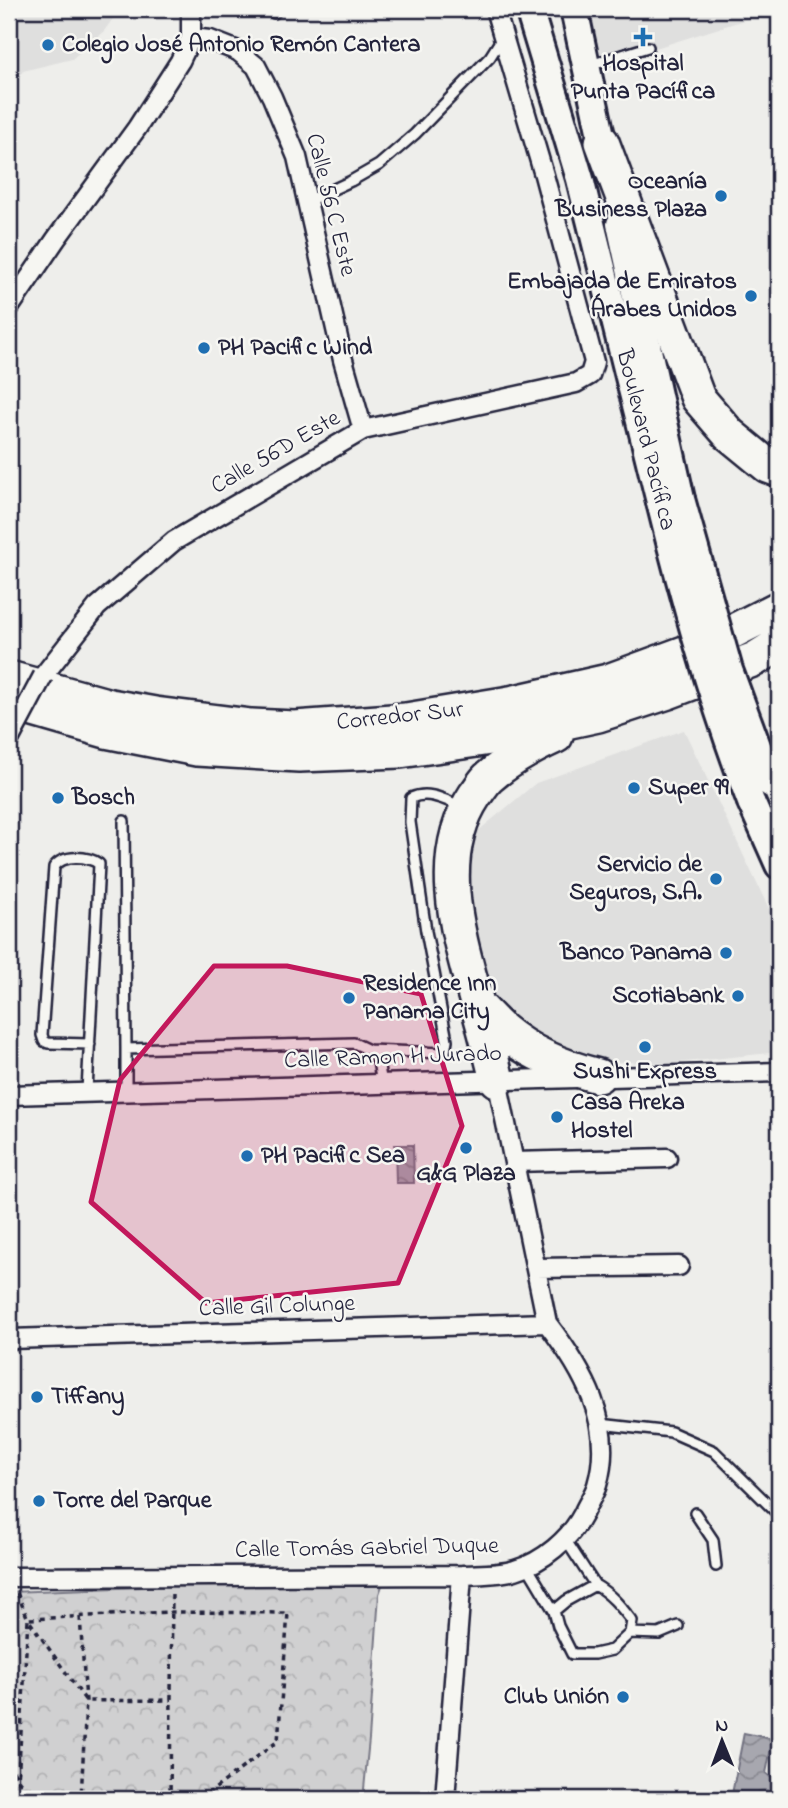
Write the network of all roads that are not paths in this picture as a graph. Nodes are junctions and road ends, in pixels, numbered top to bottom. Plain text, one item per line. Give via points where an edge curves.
1 (191, 9) edge
2 (495, 9) edge
3 (529, 9) edge
4 (543, 9) edge
5 (574, 9) edge
6 (504, 35) junction
7 (191, 38) junction
8 (648, 47) dead end
9 (586, 67) junction
10 (603, 142) junction
11 (308, 201) junction
12 (9, 308) edge
13 (363, 430) junction
14 (779, 470) edge
15 (671, 501) junction
16 (779, 608) edge
17 (779, 644) edge
18 (9, 678) edge
19 (9, 703) edge
20 (598, 715) junction
21 (9, 740) edge
22 (775, 792) edge
23 (466, 808) junction
24 (124, 821) dead end
25 (779, 865) edge
26 (478, 1006) junction
27 (90, 1044) junction
28 (126, 1049) junction
29 (369, 1050) junction
30 (779, 1072) edge
31 (598, 1076) junction
32 (497, 1080) junction
33 (382, 1084) junction
34 (126, 1090) junction
35 (87, 1091) junction
36 (9, 1095) edge
37 (667, 1158) dead end
38 (514, 1162) junction
39 (679, 1266) dead end
40 (536, 1268) junction
41 (547, 1324) junction
42 (9, 1339) edge
43 (600, 1424) junction
44 (695, 1513) dead end
45 (779, 1515) edge
46 (565, 1539) junction
47 (527, 1566) junction
48 (716, 1566) dead end
49 (462, 1575) junction
50 (9, 1577) edge
51 (595, 1585) junction
52 (554, 1611) junction
53 (678, 1626) dead end
54 (630, 1633) junction
55 (445, 1799) edge

1 - 7 street
2 - 6 street
3 - 15 street, Boulevard Pacífica
4 - 9 street via 554,54 564,69
5 - 9 street, Boulevard Pacífica
6 - 11 lane via 490,57 379,165
6 - 13 street, Calle 56D Este via 594,362 590,375 576,383
7 - 11 street, Calle 56 C Este via 238,51 256,66 297,157
7 - 12 street via 137,128
8 - 9 lane
9 - 10 street, Boulevard Pacífica
10 - 14 highway via 698,398 729,434
10 - 15 street, Boulevard Pacífica
11 - 13 street, Calle 56 C Este
13 - 21 street, Calle 56D Este, bridge via 174,541 97,607 43,676
15 - 22 street, Boulevard Pacífica, bridge
15 - 25 street, Boulevard Pacífica, bridge via 686,605 732,754
16 - 18 highway, Corredor Sur via 706,645 608,681 510,704 405,720 295,728 251,726 155,715
17 - 20 highway, Corredor Sur via 755,659
19 - 20 highway, Corredor Sur via 106,732 197,750 299,755 400,751
20 - 23 highway via 524,751 486,779
23 - 26 highway via 455,841 452,883
23 - 29 lane via 434,796 411,798 410,822 447,1049 443,1053
24 - 28 lane
26 - 31 highway via 531,1051
26 - 32 highway
27 - 27 lane via 99,864 63,859 54,867 42,1035 48,1043
27 - 35 lane
28 - 29 lane via 354,1044
28 - 34 lane
29 - 33 lane via 378,1062
30 - 31 street, Calle Ramon H Jurado
31 - 32 street, Calle Ramon H Jurado
32 - 33 street, Calle Ramon H Jurado
32 - 38 street, Calle Tomás Gabriel Duque
33 - 34 street, Calle Ramon H Jurado
34 - 35 street, Calle Ramon H Jurado
35 - 36 street, Calle Ramon H Jurado
37 - 38 street
38 - 40 street, Calle Tomás Gabriel Duque
39 - 40 street
40 - 41 street, Calle Tomás Gabriel Duque
41 - 42 street, Calle Gil Colunge
41 - 43 street, Calle Tomás Gabriel Duque via 588,1386
43 - 45 lane via 671,1432 715,1451
43 - 46 street, Calle Tomás Gabriel Duque via 603,1454 597,1487
44 - 48 lane via 713,1541
46 - 47 street, Calle Tomás Gabriel Duque
46 - 51 lane
47 - 49 street, Calle Tomás Gabriel Duque
47 - 52 lane
49 - 50 street, Calle Tomás Gabriel Duque
49 - 55 street
51 - 52 lane
51 - 54 lane via 632,1621
52 - 54 lane via 572,1654 612,1650
53 - 54 lane via 659,1634

